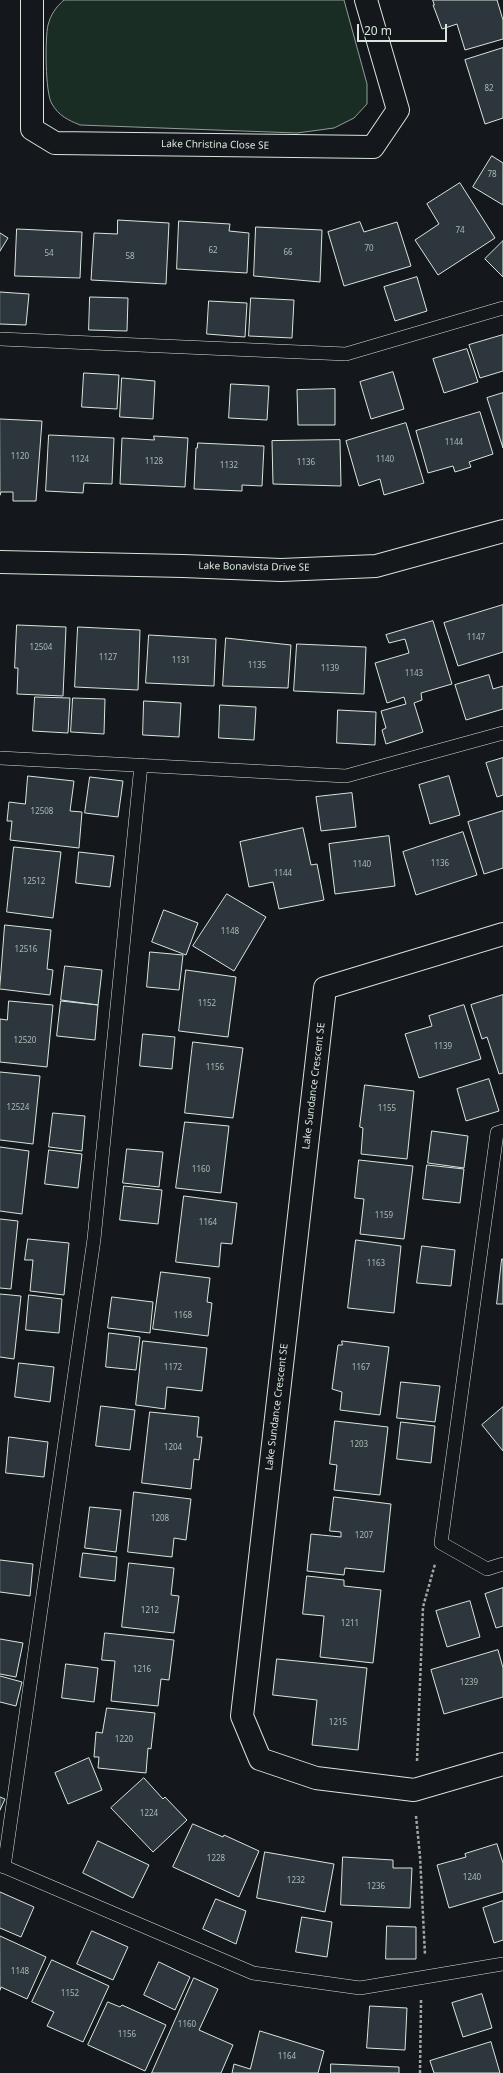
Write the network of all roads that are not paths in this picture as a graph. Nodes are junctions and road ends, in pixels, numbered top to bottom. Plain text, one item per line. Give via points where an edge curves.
1 (32, 0) edge
2 (366, 0) edge
3 (503, 308) edge
4 (0, 339) edge
5 (503, 531) edge
6 (0, 562) edge
7 (503, 733) edge
8 (0, 758) edge
9 (142, 765) junction
10 (503, 934) edge
11 (503, 1131) edge
12 (503, 1564) edge
13 (503, 1764) edge
14 (2, 1866) edge
15 (503, 1964) edge

1 - 2 street, Lake Christina Close SE via 32,129 55,143 373,147 398,110
3 - 4 lane via 346,354
5 - 6 street, Lake Bonavista Drive SE via 376,566 281,570
7 - 9 lane via 346,776
8 - 9 lane
9 - 14 lane via 94,1239
10 - 13 street, Lake Sundance Crescent SE via 325,988 242,1716 260,1759 316,1778 414,1790
11 - 12 lane via 497,1133 441,1543 487,1569
14 - 15 lane via 253,1973 360,1988

